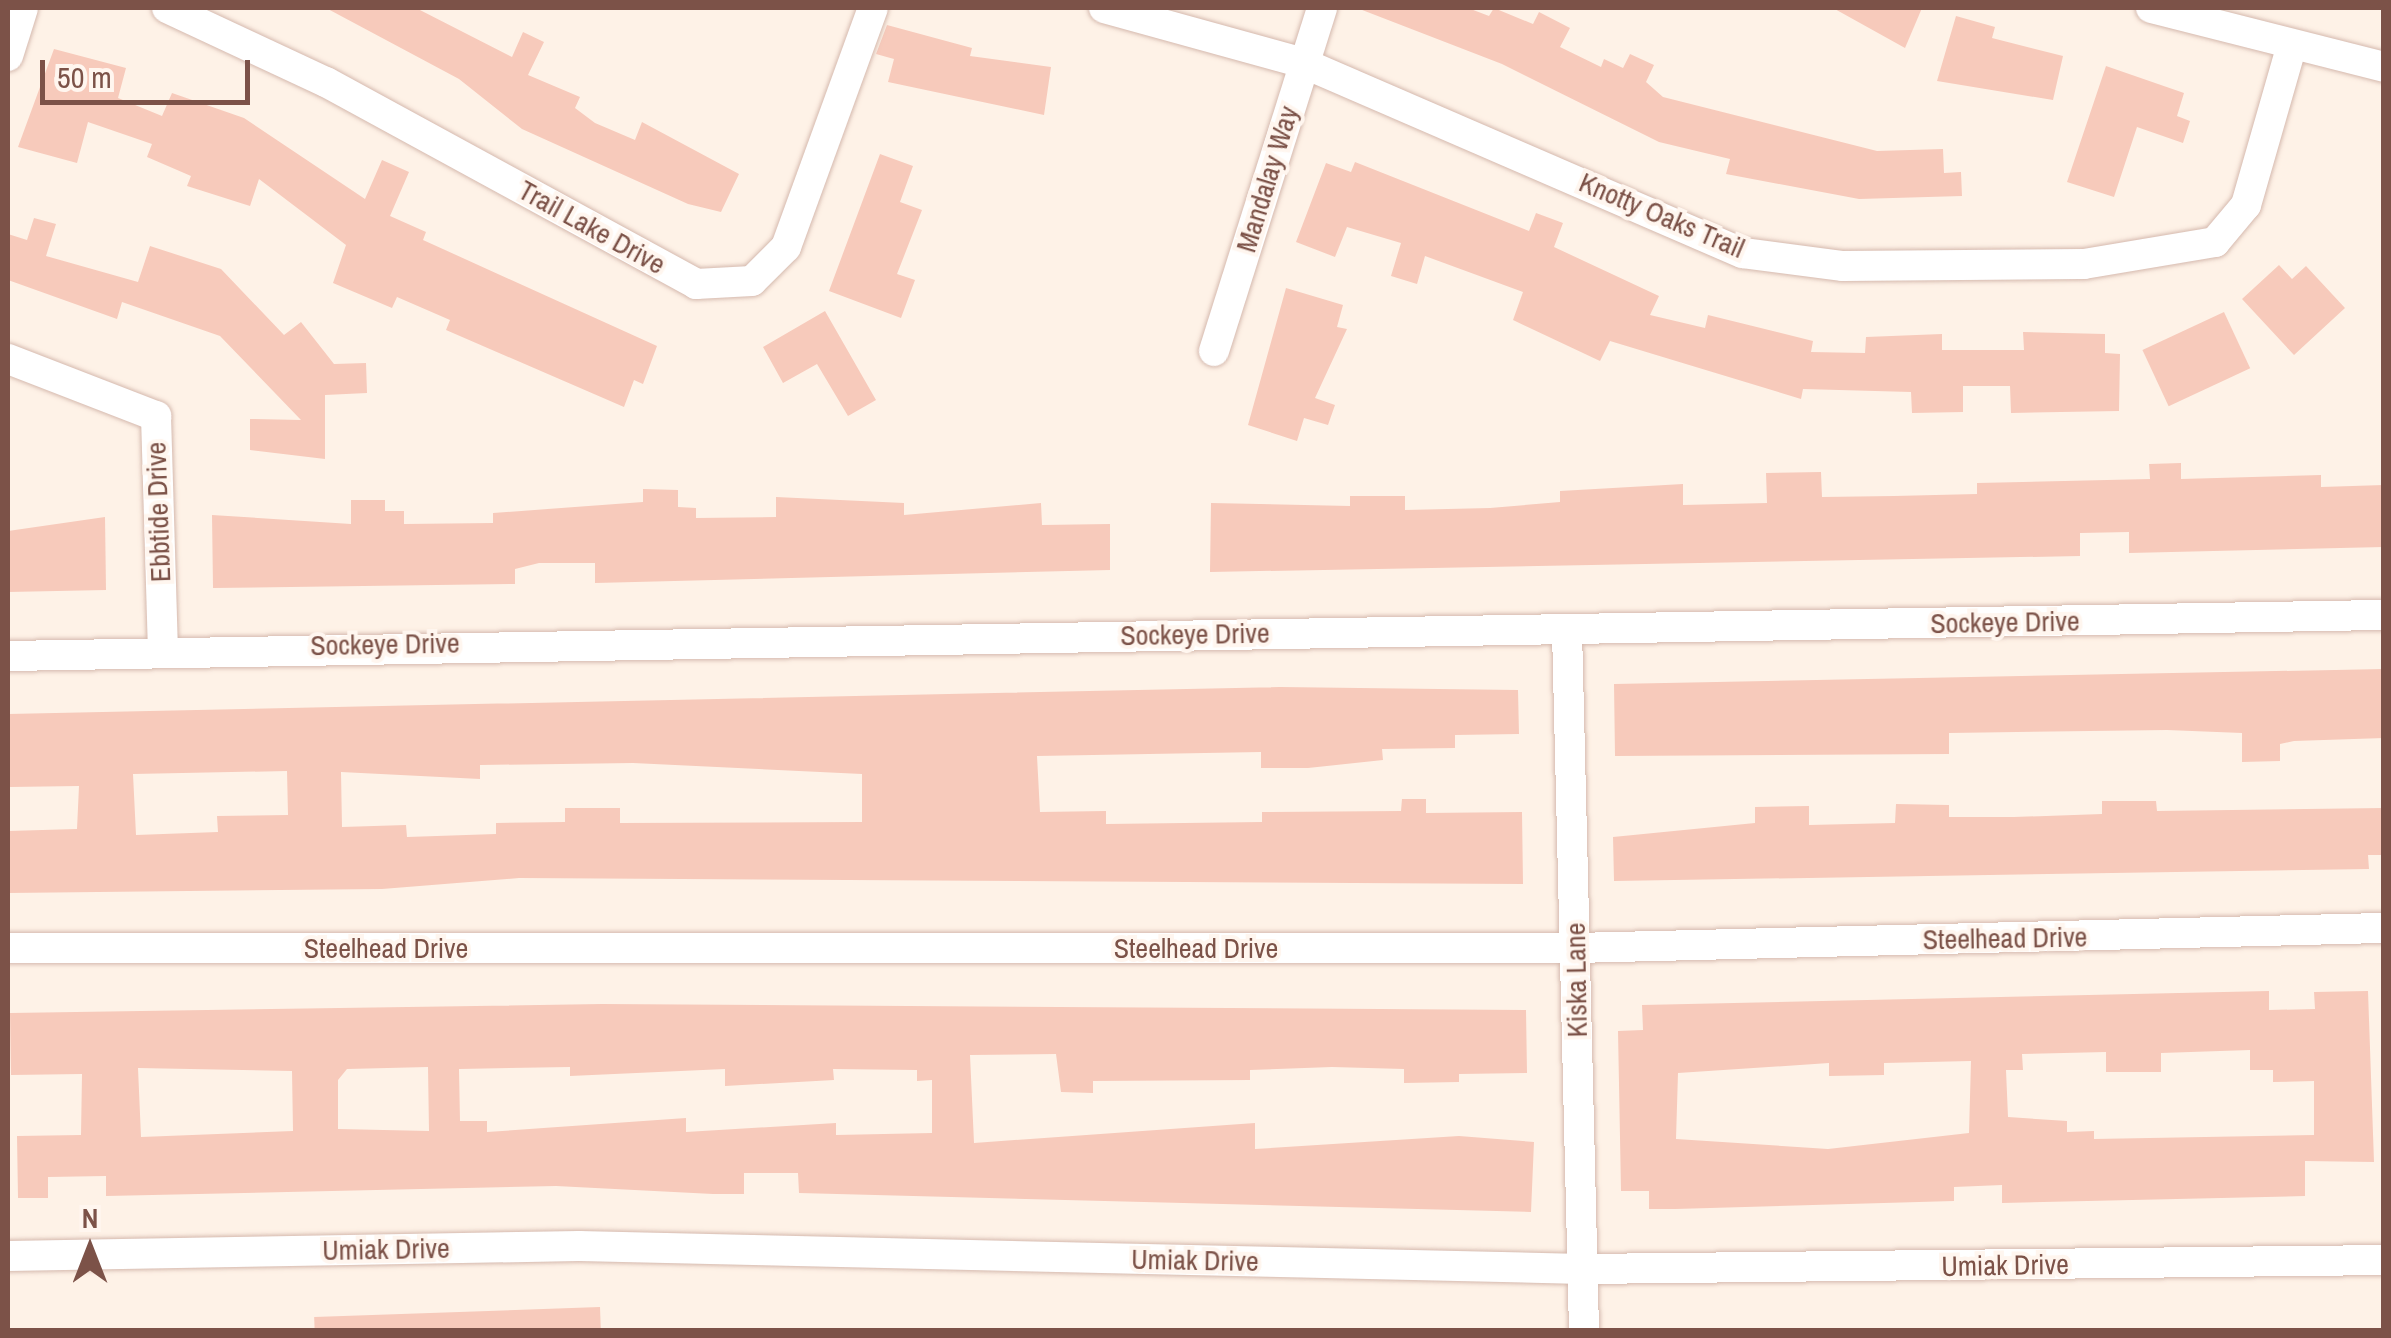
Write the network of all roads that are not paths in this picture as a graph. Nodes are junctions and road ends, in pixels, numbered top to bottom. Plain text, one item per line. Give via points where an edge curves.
1 (23, 8) edge
2 (168, 8) edge
3 (873, 8) edge
4 (1104, 8) edge
5 (1322, 8) edge
6 (2151, 8) edge
7 (2290, 48) junction
8 (8, 56) edge
9 (1302, 63) junction
10 (2384, 67) edge
11 (1214, 351) dead end
12 (8, 359) edge
13 (2384, 616) edge
14 (1568, 630) junction
15 (162, 647) junction
16 (8, 656) edge
17 (2384, 928) edge
18 (8, 948) edge
19 (1575, 948) junction
20 (8, 1256) edge
21 (2384, 1260) edge
22 (1582, 1269) junction
23 (1584, 1330) edge

1 - 8 street
2 - 3 street, Trail Lake Drive via 326,82 696,284 752,281 786,247
4 - 9 street, Knotty Oaks Trail
5 - 9 street, Mandalay Way
6 - 7 street
7 - 9 street, Knotty Oaks Trail via 2246,205 2215,242 2084,264 1842,266 1743,253
7 - 10 street
9 - 11 street, Mandalay Way
12 - 15 street, Ebbtide Drive via 156,416
13 - 14 street, Sockeye Drive
14 - 15 street, Sockeye Drive
14 - 19 street, Kiska Lane
15 - 16 street, Sockeye Drive
17 - 19 street, Steelhead Drive
18 - 19 street, Steelhead Drive
19 - 22 street, Kiska Lane
20 - 22 street, Umiak Drive via 580,1246
21 - 22 street, Umiak Drive
22 - 23 street, Kiska Lane

